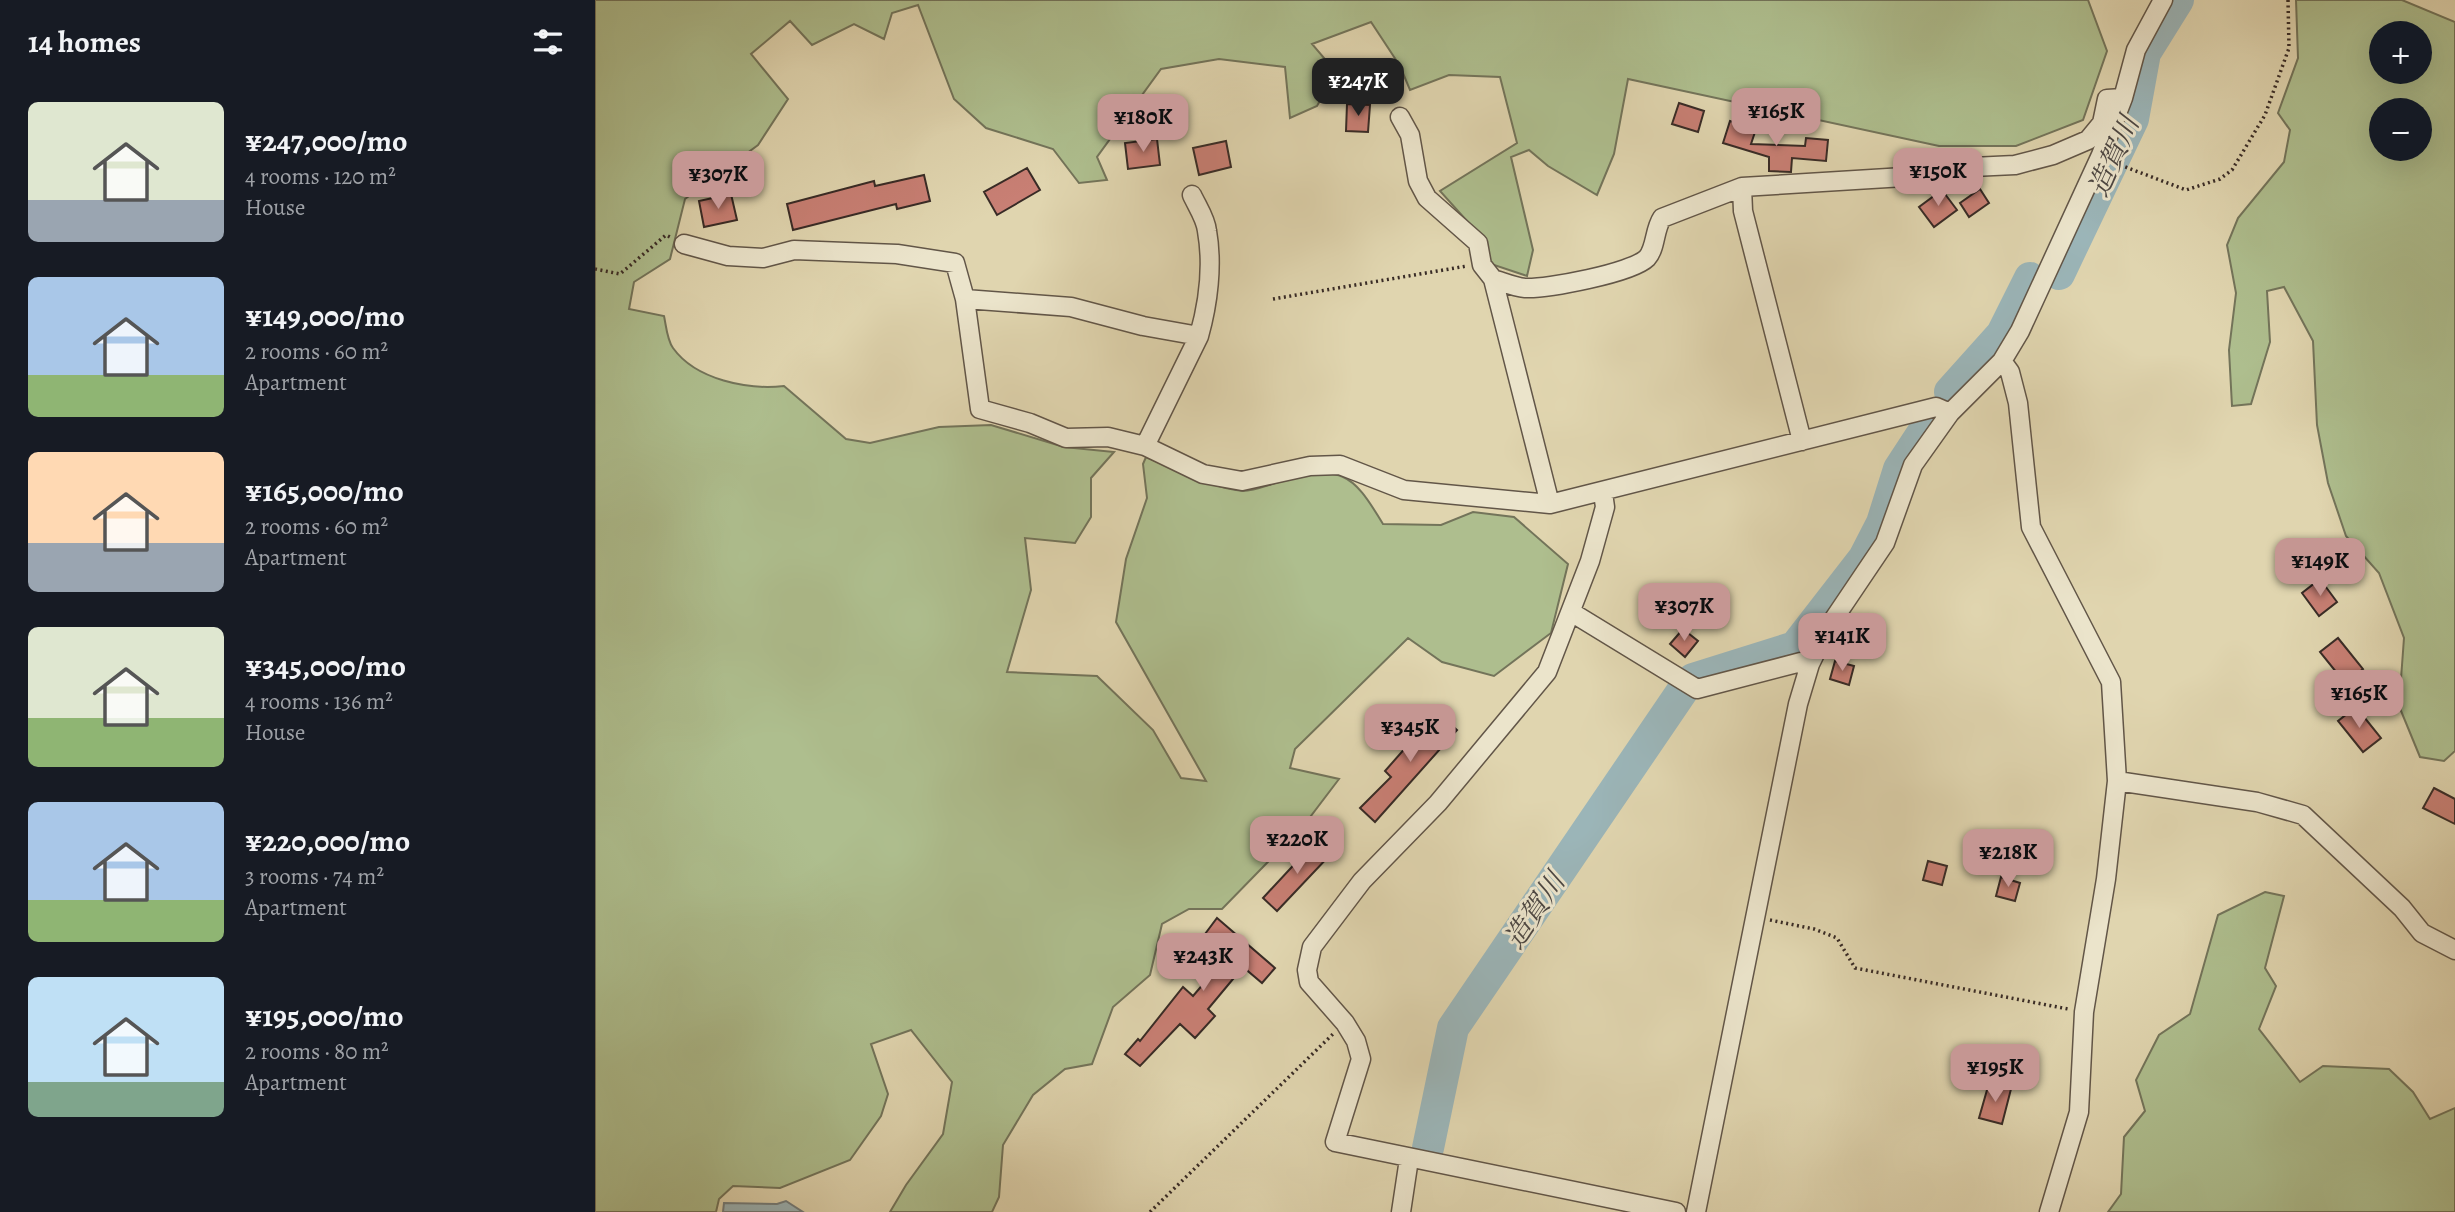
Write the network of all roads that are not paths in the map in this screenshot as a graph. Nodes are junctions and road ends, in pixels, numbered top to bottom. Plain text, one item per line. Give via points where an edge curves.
1 (2163, 0) edge
2 (2123, 98) junction
3 (1401, 117) dead end
4 (1742, 187) junction
5 (1192, 195) dead end
6 (684, 244) road end
7 (1487, 272) junction
8 (965, 299) junction
9 (1199, 336) junction
10 (2002, 361) junction
11 (1950, 413) junction
12 (1802, 441) junction
13 (1145, 446) junction
14 (1603, 493) junction
15 (1550, 504) junction
16 (1571, 612) junction
17 (1809, 664) junction
18 (2117, 781) junction
19 (2455, 950) edge
20 (1409, 1159) junction
21 (1401, 1212) edge
22 (1676, 1212) edge
23 (1696, 1212) edge
24 (2049, 1212) edge

1 - 2 street via 2136,50
2 - 4 street via 2107,99 2102,123 2088,140 2014,165
2 - 10 street via 2093,174
3 - 7 street via 1427,198 1478,243
4 - 7 street via 1662,218 1644,261 1591,279 1524,288
4 - 12 street via 1743,211
5 - 9 street via 1207,230 1208,287
6 - 8 street via 728,256 763,258 794,250 897,254 955,263
7 - 15 street
8 - 9 street via 1071,307
8 - 13 street via 980,409 1066,439 1108,437
9 - 13 street
10 - 11 street
10 - 18 street via 2010,372 2018,403 2031,527 2111,682
11 - 12 street via 1936,407
11 - 17 street via 1913,464 1885,543
12 - 14 street
13 - 15 street via 1203,474 1243,481 1310,466 1340,465 1404,490
14 - 15 street
14 - 16 street via 1605,507
16 - 17 street via 1697,688 1801,662
16 - 20 street via 1547,672 1438,803 1361,881 1312,947 1309,982 1345,1023 1361,1059 1335,1143
17 - 23 street
18 - 19 street via 2257,802 2302,815 2402,908 2422,933
18 - 24 street via 2084,1012 2078,1112
20 - 21 street
20 - 22 street

